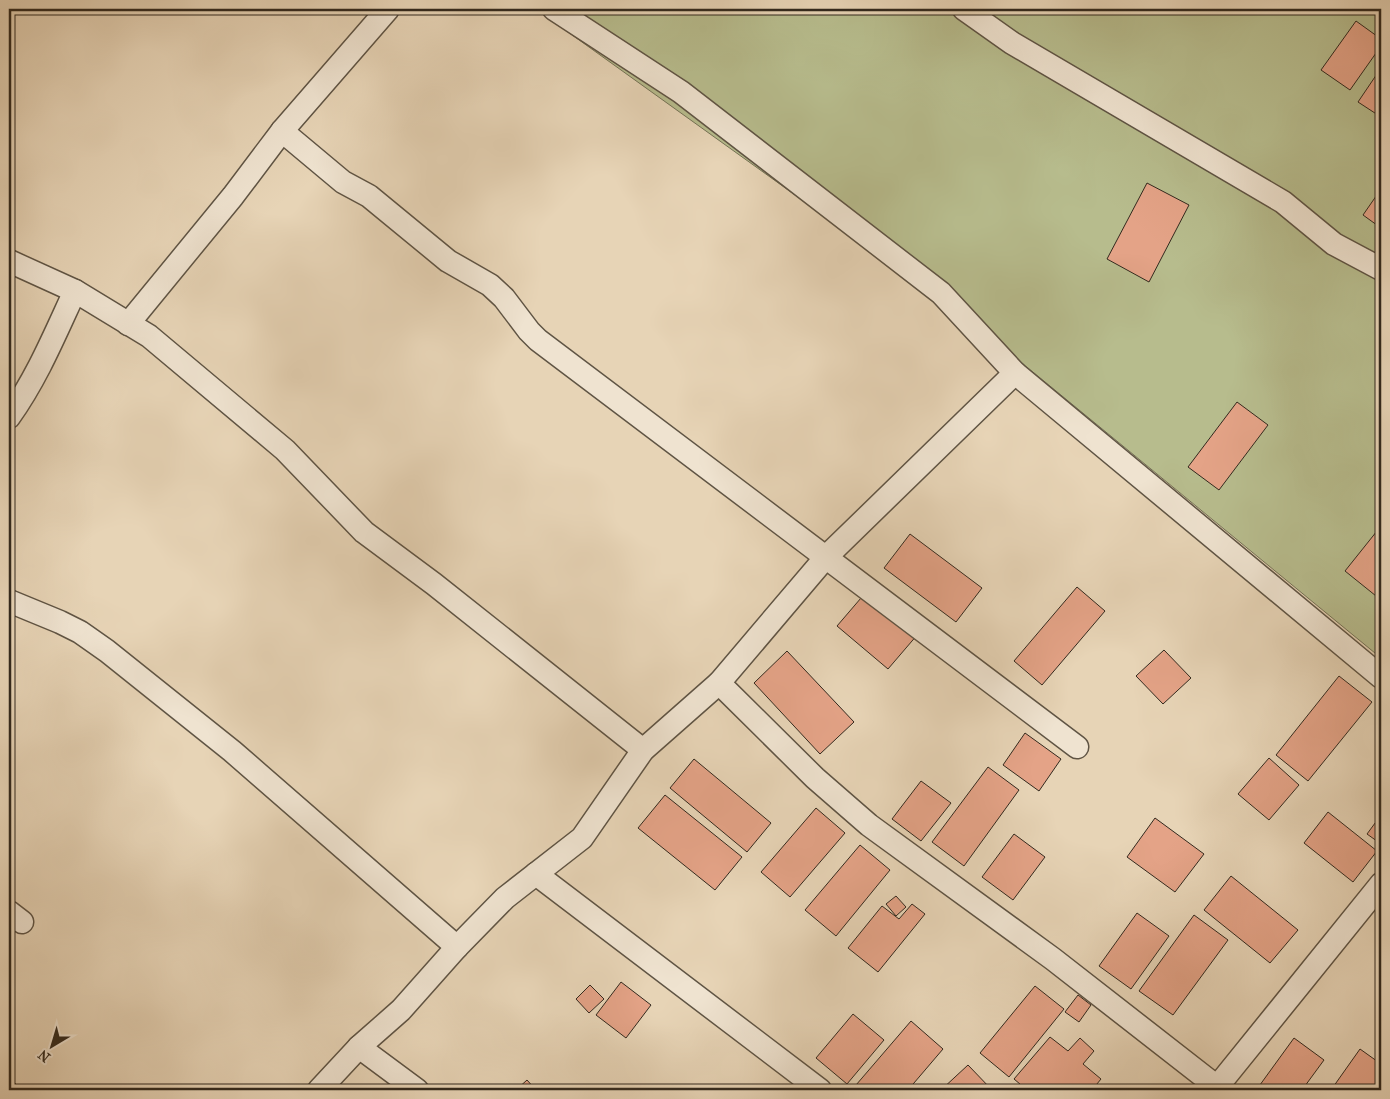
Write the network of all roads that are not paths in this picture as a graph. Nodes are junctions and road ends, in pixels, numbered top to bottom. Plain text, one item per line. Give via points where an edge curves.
1 (554, 9) edge
2 (964, 9) edge
3 (381, 11) edge
4 (282, 130) junction
5 (9, 261) edge
6 (1381, 269) edge
7 (75, 291) junction
8 (128, 324) junction
9 (1015, 373) junction
10 (9, 416) edge
11 (826, 558) junction
12 (9, 601) edge
13 (1379, 672) edge
14 (719, 683) junction
15 (1077, 747) dead end
16 (643, 750) junction
17 (536, 874) junction
18 (1381, 884) edge
19 (457, 946) junction
20 (359, 1047) junction
21 (1219, 1088) edge
22 (319, 1090) edge
23 (417, 1090) edge
24 (820, 1090) edge

1 - 9 street via 681,92 941,293
2 - 6 street via 1012,43 1283,202 1334,244
3 - 4 street
4 - 8 street via 233,196
4 - 11 street via 343,182 369,196 448,262 490,285 538,340
5 - 7 street
7 - 8 street
7 - 10 street via 40,365
8 - 16 street via 149,336 285,450 364,532
9 - 11 street
9 - 13 street
11 - 14 street
11 - 15 street
12 - 19 street via 80,632 107,651 232,751
14 - 16 street
14 - 21 street via 815,778 869,825 1053,959
16 - 17 street via 582,838
17 - 19 street via 505,898
17 - 24 street
18 - 21 street
19 - 20 street via 401,1010
20 - 22 street
20 - 23 street

